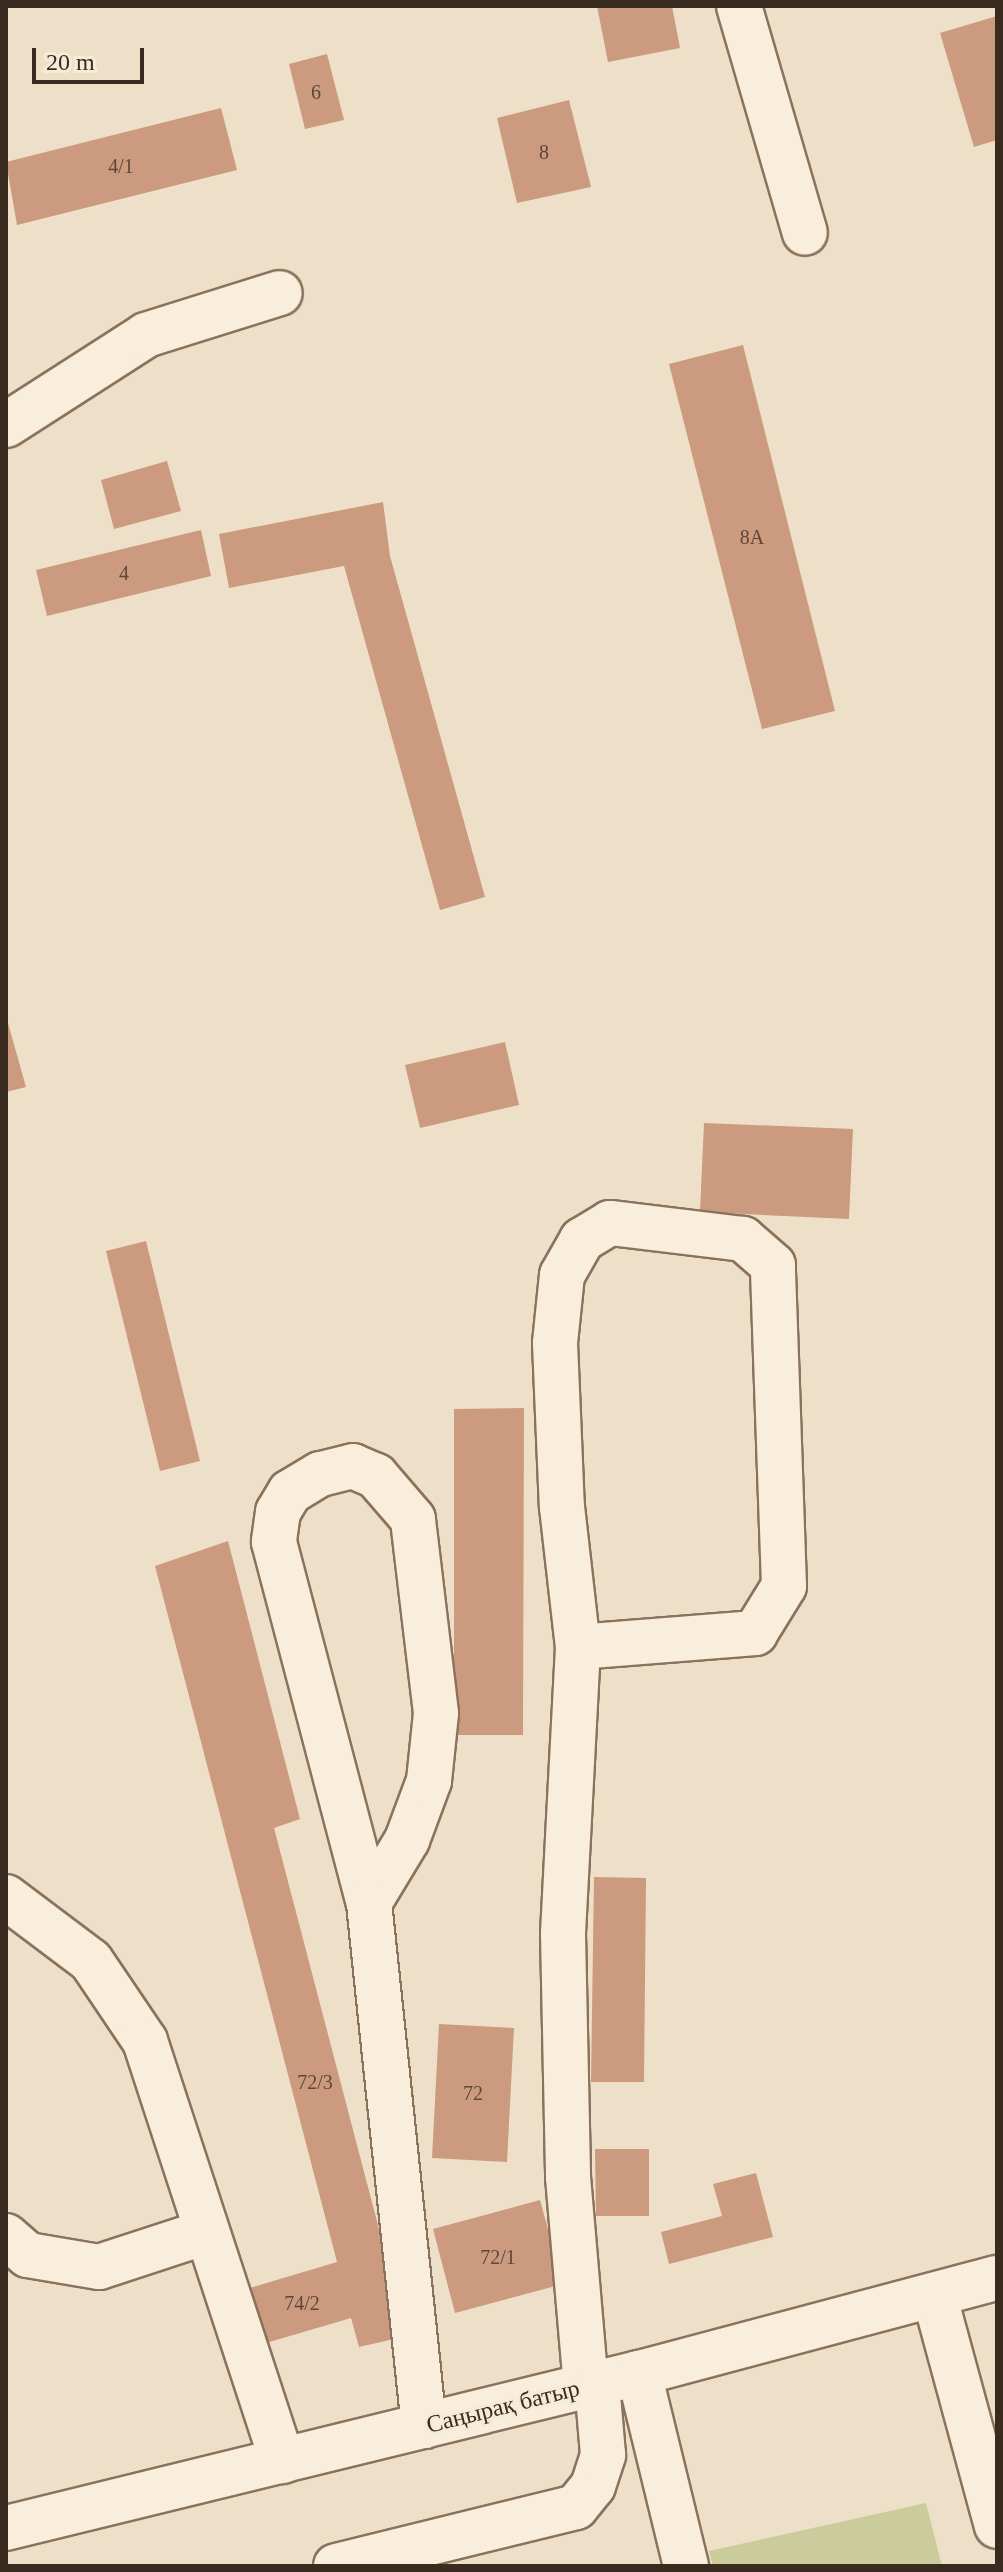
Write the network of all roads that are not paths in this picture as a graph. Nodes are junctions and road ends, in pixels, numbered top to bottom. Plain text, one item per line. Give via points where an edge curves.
1 (739, 6) edge
2 (805, 233) dead end
3 (280, 293) dead end
4 (6, 425) edge
5 (578, 1647) junction
6 (6, 1897) edge
7 (369, 1903) junction
8 (206, 2232) junction
9 (6, 2236) edge
10 (997, 2278) edge
11 (935, 2298) junction
12 (639, 2373) junction
13 (592, 2385) junction
14 (424, 2426) junction
15 (282, 2461) junction
16 (997, 2526) edge
17 (6, 2528) edge
18 (336, 2566) edge
19 (686, 2566) edge

1 - 2 street
3 - 4 street via 146,335
5 - 5 street via 755,1633 784,1586 773,1265 743,1239 610,1223 582,1240 562,1275 555,1343 562,1507
5 - 13 street via 563,1934 568,2177
6 - 8 street via 91,1961 145,2041
7 - 7 street via 274,1542 278,1512 290,1492 320,1474 353,1466 376,1476 413,1519 436,1713 429,1781 407,1840
7 - 14 street
8 - 9 street via 99,2267 28,2255
8 - 15 street
10 - 11 street, Саңырақ батыр
11 - 12 street, Саңырақ батыр
11 - 16 street
12 - 13 street, Саңырақ батыр
12 - 19 street
13 - 14 street, Саңырақ батыр
13 - 18 street via 603,2455 593,2486 576,2507
14 - 15 street, Саңырақ батыр
15 - 17 street, Саңырақ батыр

